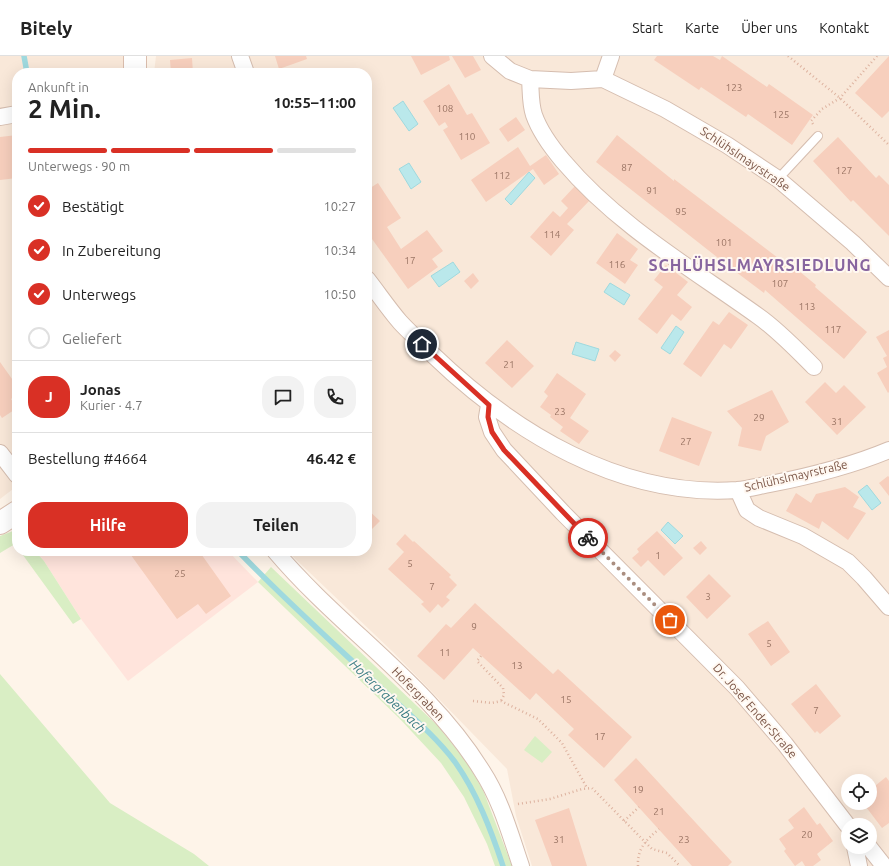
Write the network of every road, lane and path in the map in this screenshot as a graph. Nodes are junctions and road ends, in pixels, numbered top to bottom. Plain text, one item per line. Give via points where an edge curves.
1 (135, 56) edge
2 (240, 56) edge
3 (492, 56) edge
4 (611, 56) edge
5 (788, 56) edge
6 (877, 56) edge
7 (135, 68) edge
8 (244, 68) edge
9 (530, 79) junction
10 (603, 79) junction
11 (840, 98) junction
12 (12, 115) edge
13 (0, 117) edge
14 (818, 136) joint
15 (889, 145) edge
16 (778, 179) junction
17 (889, 278) edge
18 (372, 286) edge
19 (814, 366) dead end
20 (489, 405) junction
21 (889, 450) edge
22 (0, 453) edge
23 (12, 469) edge
24 (738, 490) junction
25 (12, 515) edge
26 (0, 523) edge
27 (280, 556) edge
28 (889, 607) edge
29 (482, 656) dead end
30 (472, 701) dead end
31 (502, 701) junction
32 (587, 788) junction
33 (500, 807) junction
34 (639, 807) dead end
35 (842, 818) edge
36 (624, 821) junction
37 (659, 829) dead end
38 (644, 842) junction
39 (856, 854) edge
40 (875, 854) edge
41 (521, 866) edge
42 (638, 866) edge
43 (680, 866) edge
44 (859, 866) edge
45 (884, 866) edge

1 - 7 street
2 - 8 street
3 - 9 street, Schlühslmayrstraße via 510,71
4 - 10 street
5 - 11 path
6 - 11 path
9 - 10 street, Schlühslmayrstraße
9 - 19 street via 534,116 551,146 576,176 602,201 691,271 759,316
10 - 16 street, Schlühslmayrstraße via 665,109 727,145
11 - 14 path via 822,109 811,121
11 - 15 path
12 - 13 street
14 - 16 lane
16 - 17 street, Schlühslmayrstraße via 853,243
18 - 20 street, Schlühslmayrstraße via 400,322
20 - 24 street, Schlühslmayrstraße via 520,426 566,451 640,481 673,487
20 - 35 street, Dr. Josef Ender-Straße via 488,417 492,432 504,450 737,688 785,744
21 - 24 street, Schlühslmayrstraße via 830,470
22 - 23 street
24 - 28 street via 747,510 759,518 803,536 848,562
25 - 26 street
27 - 33 street, Hofergraben via 411,685 459,737 483,772
29 - 31 path via 477,661 503,688
30 - 31 path
31 - 32 path via 538,720 549,729 562,743
32 - 33 path via 550,799
32 - 36 path via 592,788
33 - 41 street, Hofergraben
34 - 36 path
36 - 38 path
37 - 38 path
38 - 42 path via 637,860
38 - 43 path via 652,849 667,854
39 - 44 street
40 - 45 street

